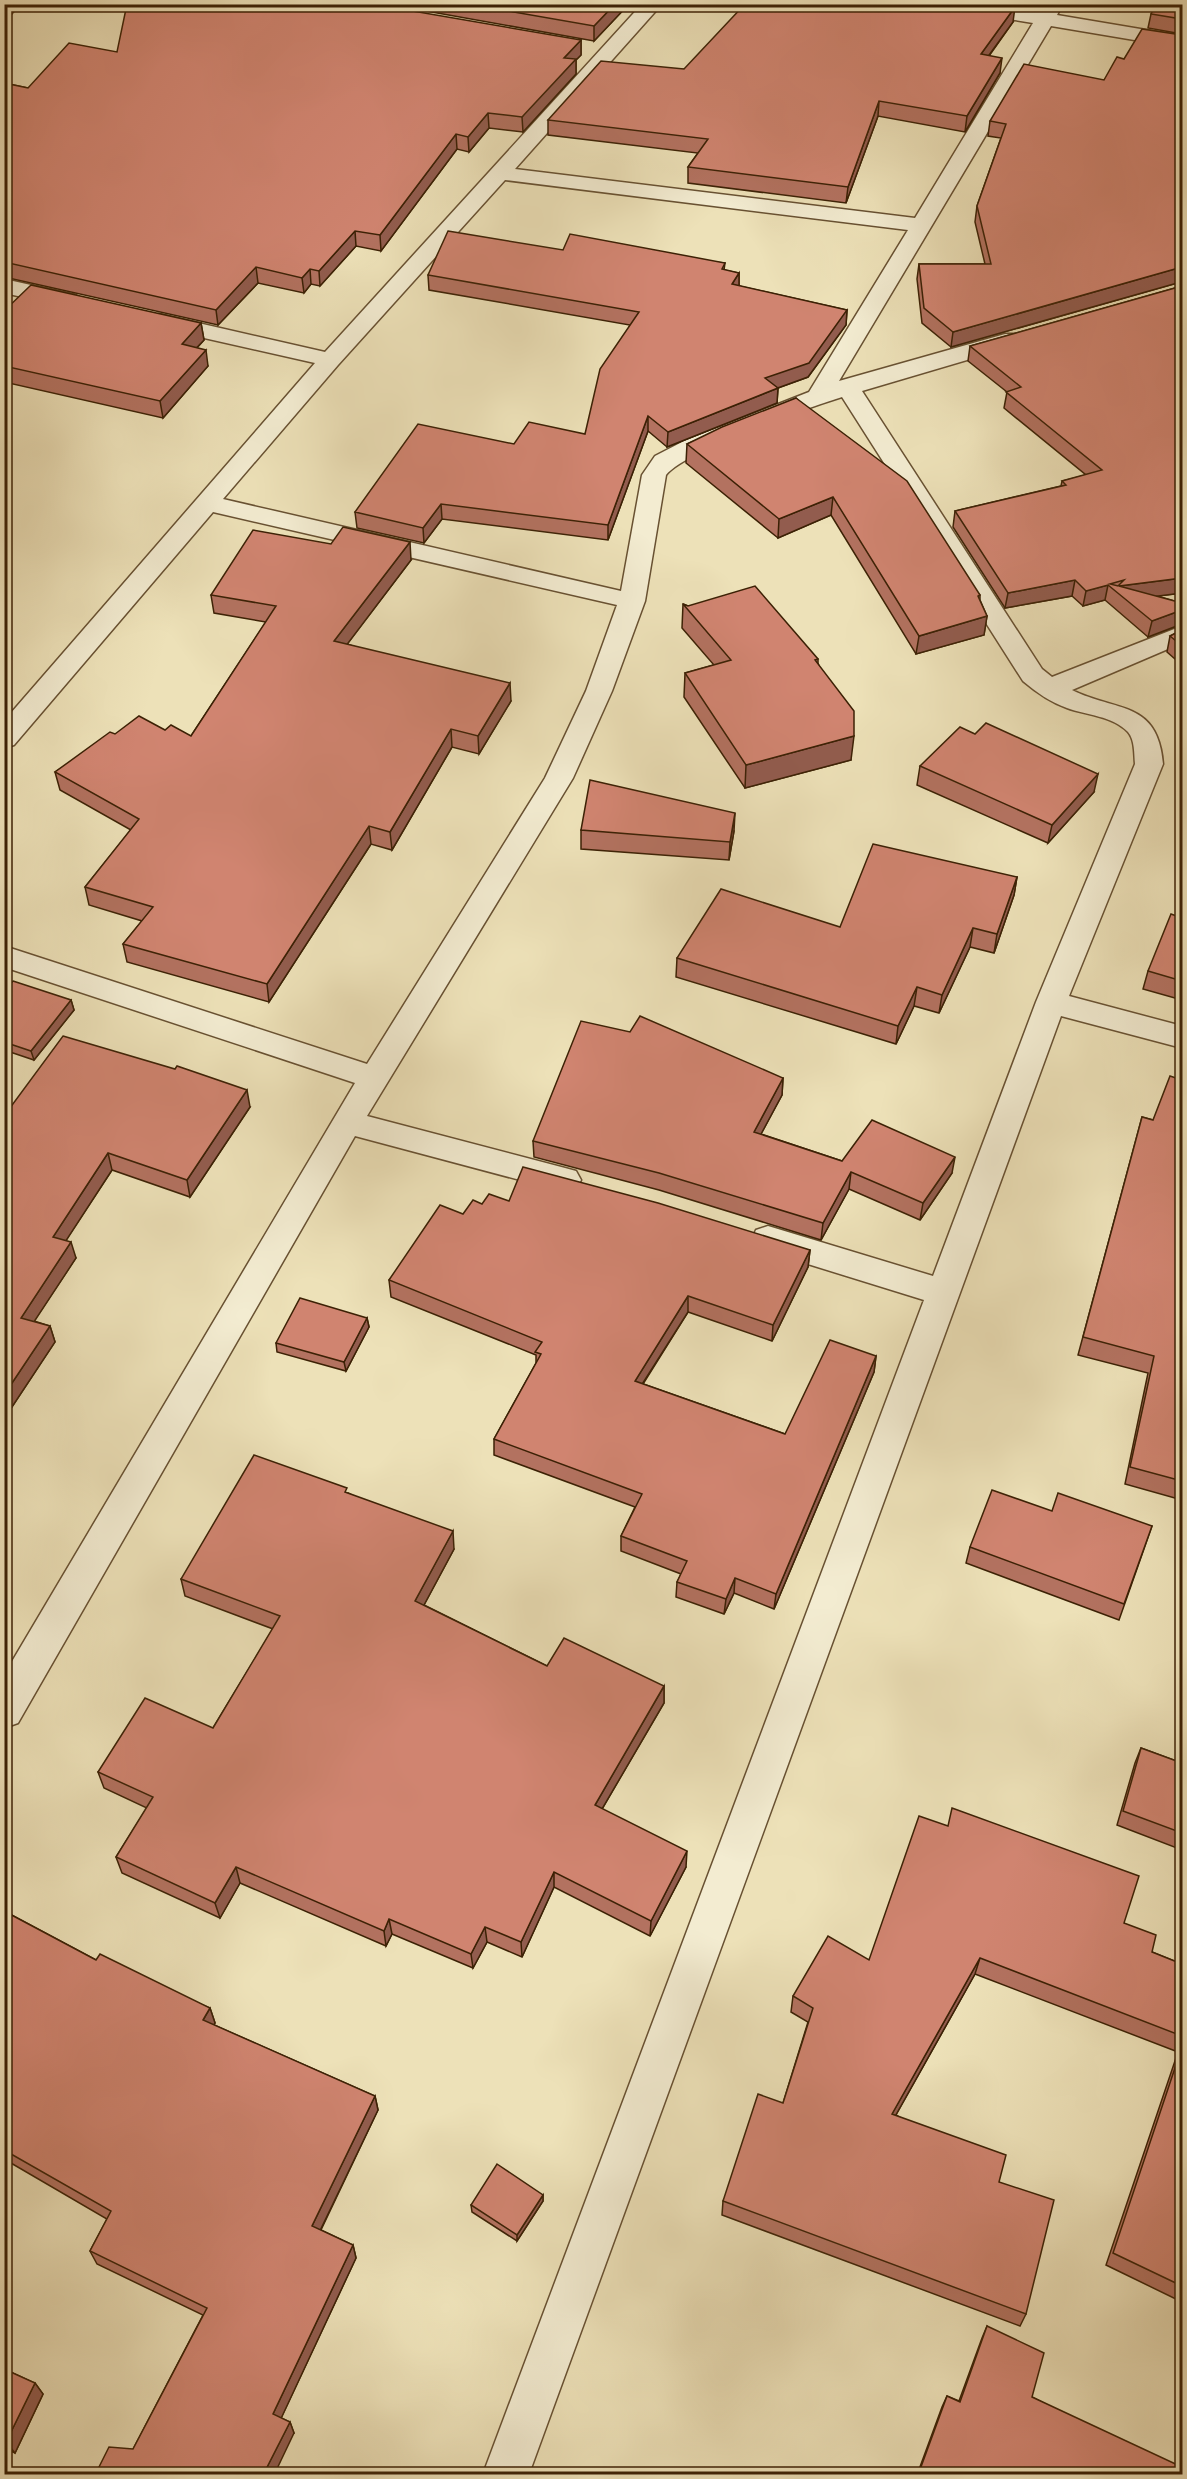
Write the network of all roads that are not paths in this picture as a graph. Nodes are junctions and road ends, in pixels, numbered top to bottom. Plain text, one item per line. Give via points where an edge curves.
1 (11, 4) edge
2 (652, 4) edge
3 (955, 4) edge
4 (4, 10) edge
5 (1049, 12) edge
6 (1182, 42) edge
7 (498, 173) junction
8 (921, 225) junction
9 (4, 285) edge
10 (86, 304) edge
11 (132, 315) edge
12 (1037, 333) edge
13 (330, 360) junction
14 (833, 392) junction
15 (207, 503) junction
16 (632, 601) junction
17 (1182, 634) edge
18 (1050, 689) junction
19 (4, 739) edge
20 (4, 956) edge
21 (1051, 1002) junction
22 (1182, 1037) edge
23 (374, 1078) junction
24 (347, 1122) junction
25 (589, 1186) edge
26 (738, 1230) edge
27 (944, 1293) junction
28 (4, 1711) edge
29 (506, 2475) edge

1 - 4 street
2 - 7 street via 596,49
3 - 5 street
5 - 6 street
5 - 8 street
7 - 8 street
7 - 13 street
8 - 14 street
9 - 10 street
11 - 13 street
12 - 14 street
13 - 15 street
14 - 16 street via 664,461 654,475
14 - 18 street via 1032,675
15 - 16 street
15 - 19 street
16 - 23 street via 599,691 559,778
17 - 18 street
18 - 21 street via 1075,702 1123,715 1139,726 1149,746 1149,764
20 - 23 street
21 - 22 street
21 - 27 street
23 - 24 street
24 - 25 street
24 - 28 street
26 - 27 street
27 - 29 street

